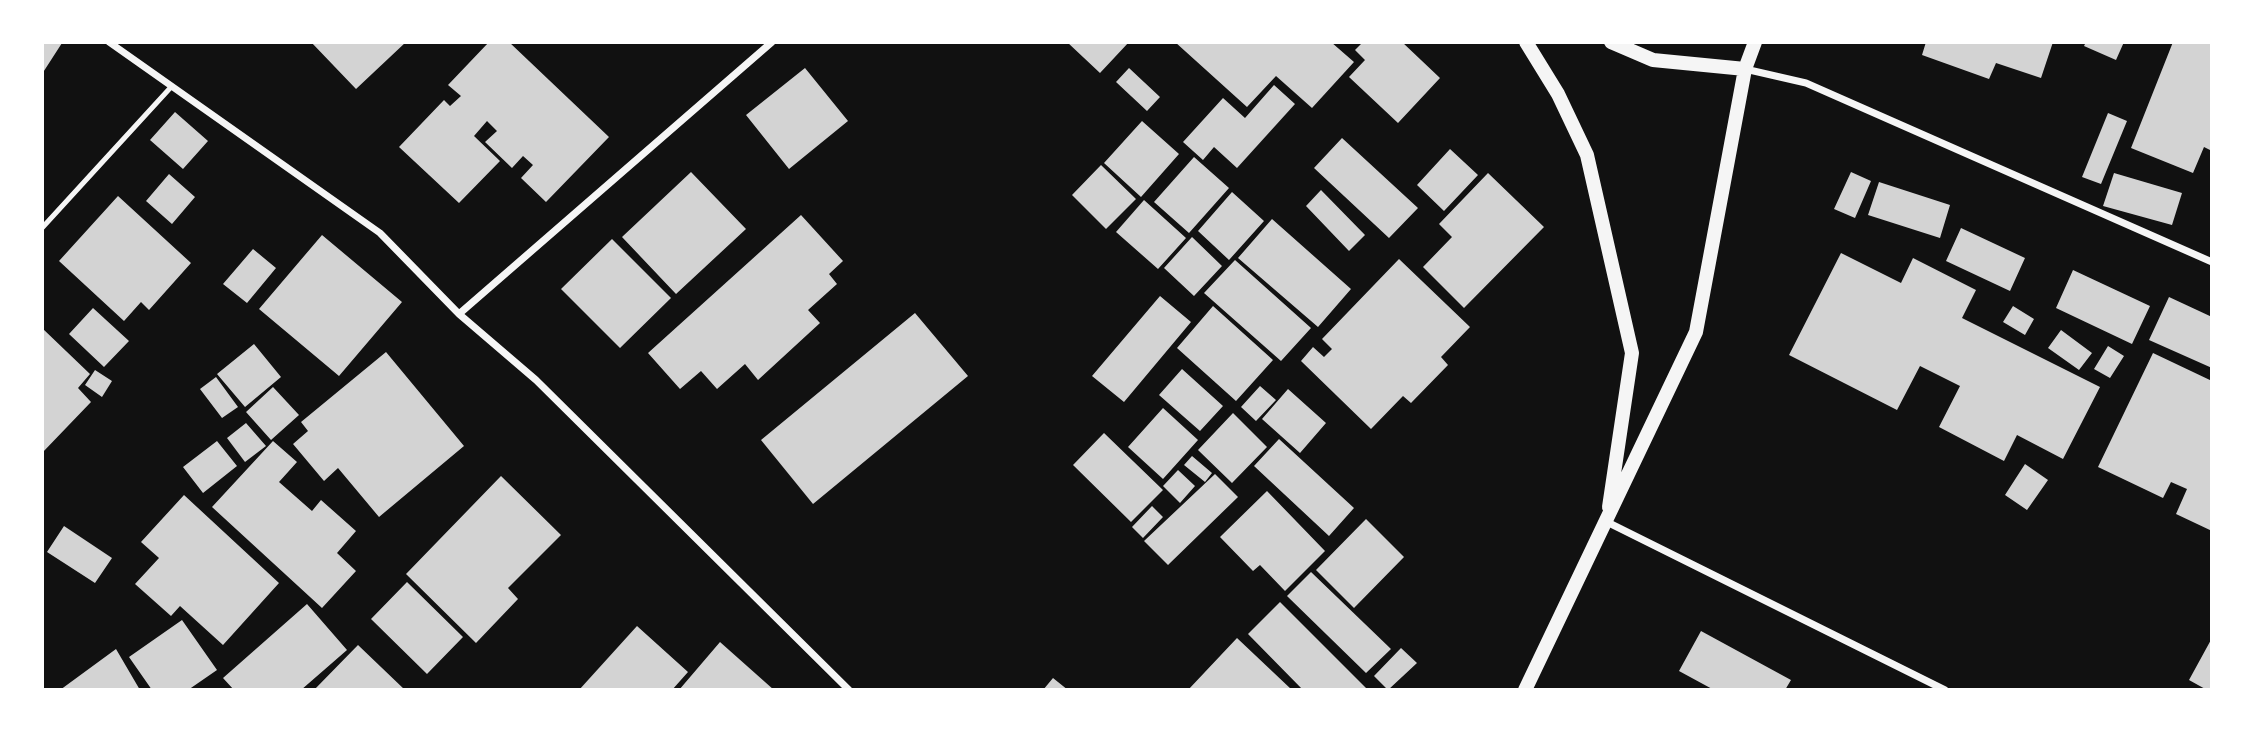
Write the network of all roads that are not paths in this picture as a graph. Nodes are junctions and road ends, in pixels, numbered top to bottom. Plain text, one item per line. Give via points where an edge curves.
1 (109, 42) edge
2 (772, 42) edge
3 (1527, 42) edge
4 (1611, 42) edge
5 (1755, 42) edge
6 (1745, 69) junction
7 (172, 86) junction
8 (42, 228) edge
9 (2212, 261) edge
10 (459, 314) junction
11 (1607, 523) junction
12 (849, 690) edge
13 (1525, 690) edge
14 (1945, 690) edge

1 - 7 street
2 - 10 street
3 - 11 main road via 1587,155 1632,353
4 - 6 main road via 1653,60
5 - 6 main road
6 - 9 street via 1807,83
6 - 11 main road via 1696,332
7 - 8 lane
7 - 10 street via 380,233
10 - 12 street via 536,380
11 - 13 main road
11 - 14 street

